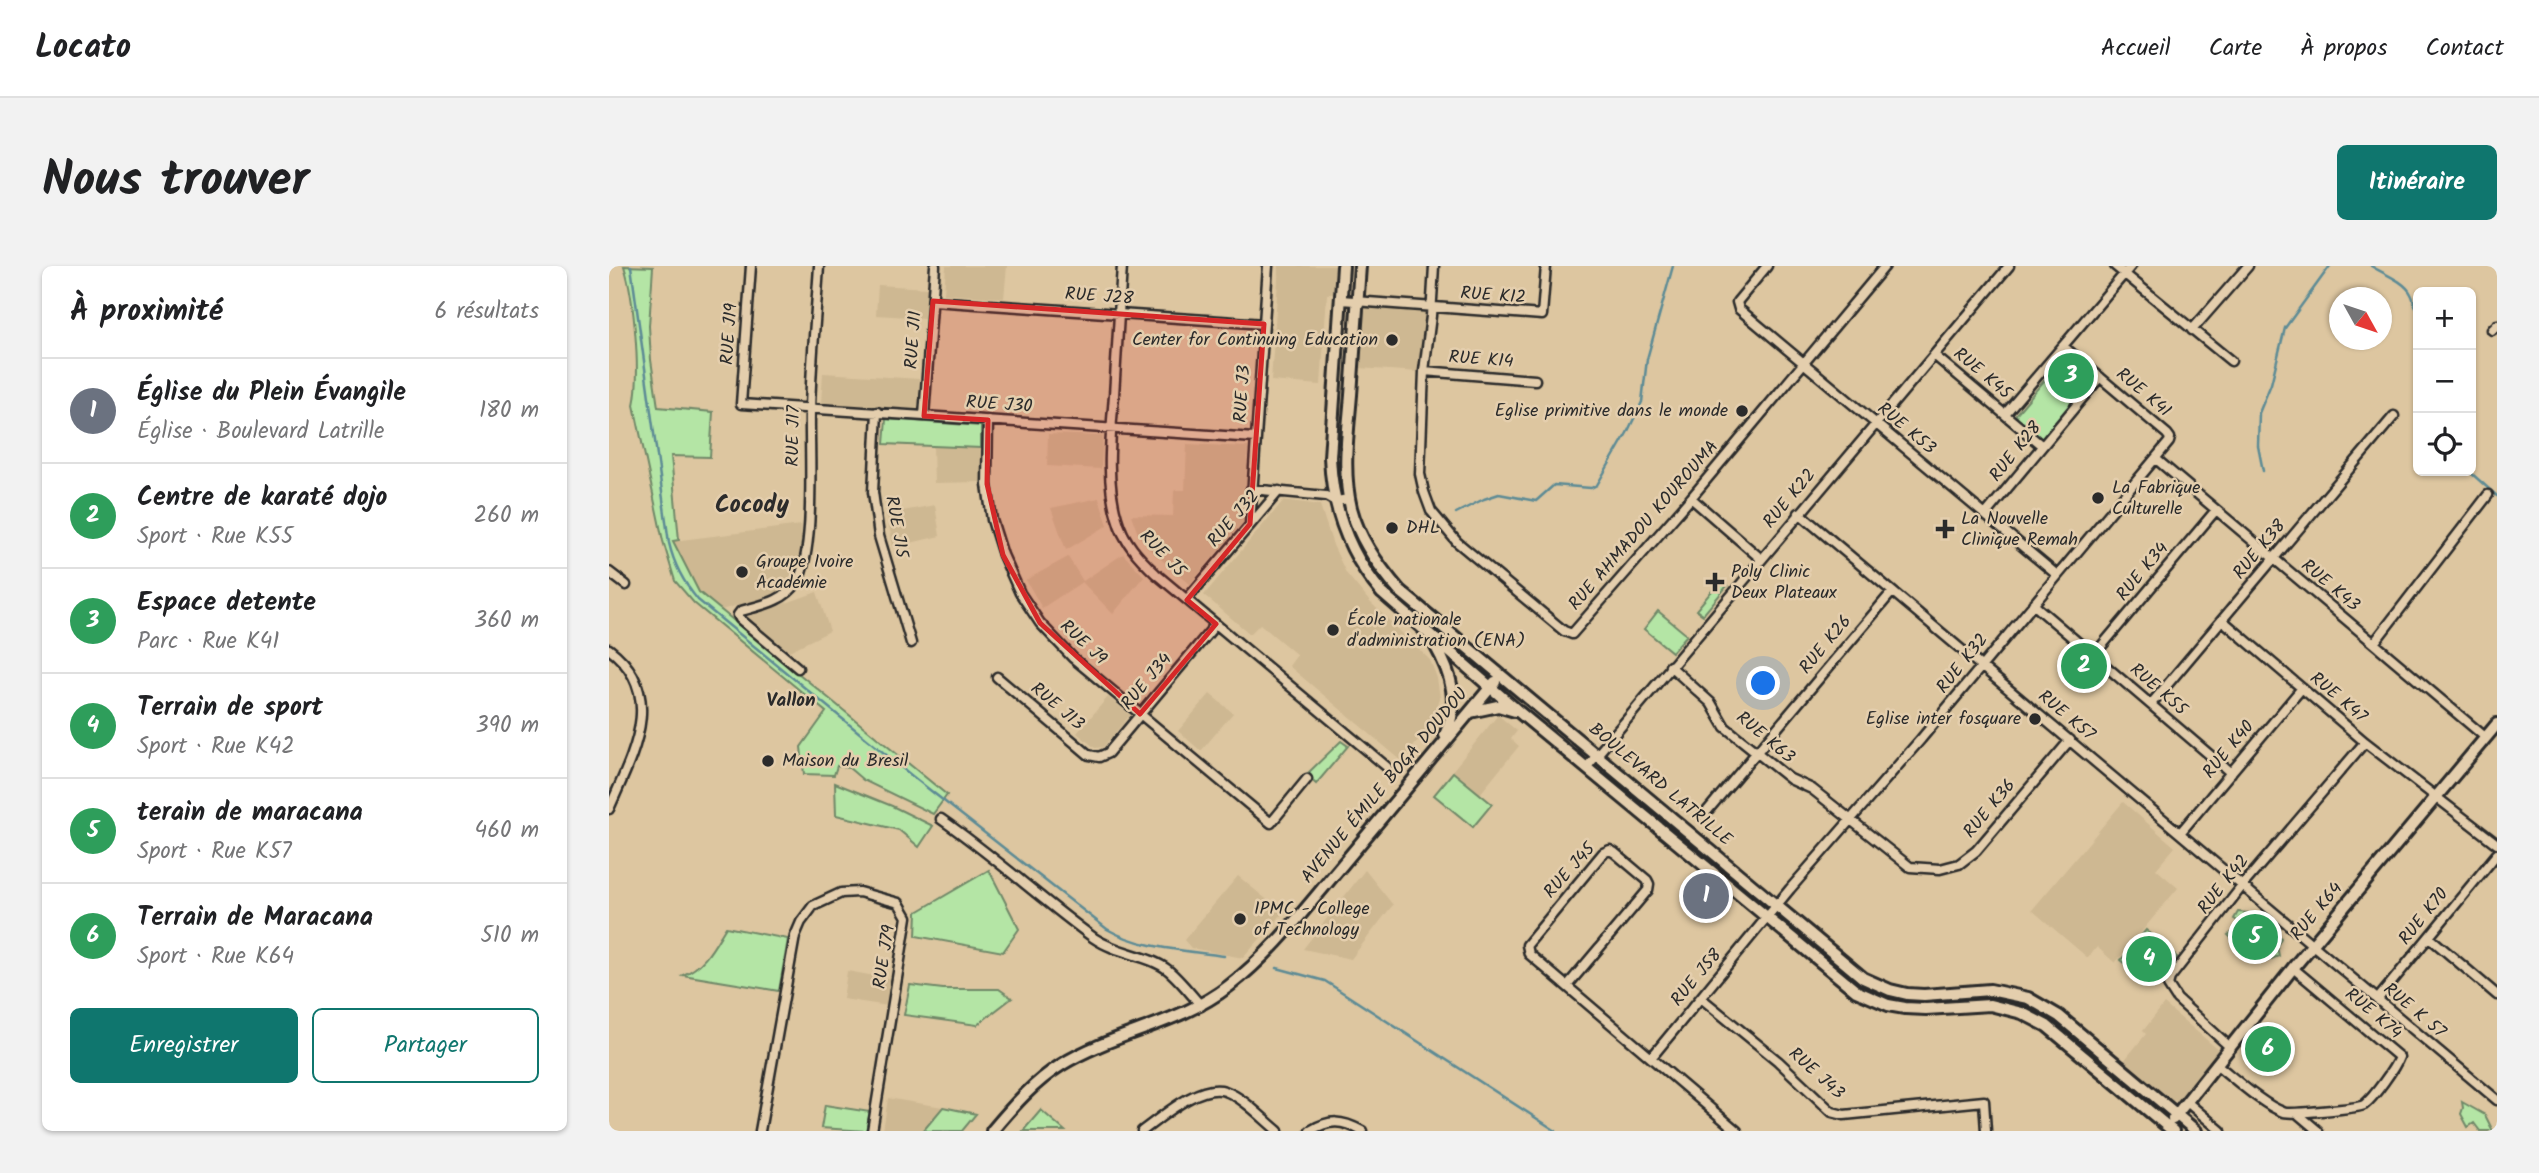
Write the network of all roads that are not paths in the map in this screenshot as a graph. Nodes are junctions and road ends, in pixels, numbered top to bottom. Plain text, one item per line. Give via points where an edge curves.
1 (751, 266) edge
2 (819, 266) edge
3 (935, 266) edge
4 (1122, 266) edge
5 (1268, 266) edge
6 (1343, 266) edge
7 (1360, 266) edge
8 (1434, 266) edge
9 (1546, 266) edge
10 (1767, 266) edge
11 (1885, 266) edge
12 (2009, 266) edge
13 (2115, 266) edge
14 (2131, 266) edge
15 (2248, 266) edge
16 (2124, 274) junction
17 (1341, 300) junction
18 (1358, 300) junction
19 (933, 301) junction
20 (1430, 307) junction
21 (1119, 314) junction
22 (1264, 324) junction
23 (2192, 330) junction
24 (2063, 346) junction
25 (1934, 355) junction
26 (2231, 361) dead end
27 (1804, 363) junction
28 (1423, 371) junction
29 (2100, 377) junction
30 (1535, 380) dead end
31 (741, 404) joint
32 (810, 408) junction
33 (877, 412) junction
34 (2005, 414) junction
35 (924, 416) junction
36 (2394, 416) dead end
37 (988, 420) junction
38 (1875, 424) junction
39 (1111, 428) junction
40 (1255, 438) junction
41 (2170, 438) joint
42 (2041, 445) junction
43 (2156, 459) junction
44 (1251, 489) junction
45 (1279, 491) junction
46 (1349, 494) junction
47 (1331, 495) junction
48 (2487, 495) dead end
49 (1691, 498) junction
50 (2216, 510) junction
51 (1798, 513) junction
52 (1985, 515) junction
53 (1249, 524) junction
54 (1761, 558) junction
55 (2273, 559) junction
56 (609, 572) edge
57 (2057, 575) junction
58 (626, 585) dead end
59 (1892, 592) junction
60 (1187, 600) junction
61 (2033, 604) junction
62 (2222, 620) junction
63 (1216, 624) junction
64 (1430, 636) junction
65 (911, 643) dead end
66 (2374, 643) junction
67 (609, 649) edge
68 (2094, 655) junction
69 (1670, 666) junction
70 (1981, 666) junction
71 (798, 668) dead end
72 (1500, 675) junction
73 (997, 677) dead end
74 (1490, 687) junction
75 (2302, 688) junction
76 (2151, 705) junction
77 (1470, 712) junction
78 (1519, 712) junction
79 (1140, 714) junction
80 (2497, 724) edge
81 (2485, 737) junction
82 (2070, 740) junction
83 (2365, 741) junction
84 (1438, 751) junction
85 (1756, 753) junction
86 (1596, 755) junction
87 (1099, 757) joint
88 (1387, 767) dead end
89 (1586, 768) junction
90 (2231, 773) junction
91 (1307, 779) dead end
92 (2436, 796) junction
93 (609, 808) edge
94 (1703, 816) dead end
95 (941, 819) dead end
96 (1851, 820) junction
97 (2180, 833) junction
98 (2497, 844) edge
99 (2497, 854) edge
100 (2243, 885) junction
101 (1776, 906) junction
102 (1766, 919) junction
103 (2429, 937) junction
104 (2312, 945) junction
105 (2293, 968) junction
106 (1567, 986) junction
107 (2497, 995) edge
108 (1701, 998) junction
109 (2377, 1000) junction
110 (1201, 1006) junction
111 (2230, 1047) junction
112 (1651, 1058) junction
113 (2216, 1064) junction
114 (2497, 1100) edge
115 (2187, 1102) junction
116 (2298, 1114) junction
117 (2177, 1115) junction
118 (2168, 1130) edge
119 (760, 1131) edge
120 (872, 1131) edge
121 (992, 1131) edge
122 (1142, 1131) edge
123 (1278, 1131) edge
124 (1310, 1131) edge
125 (1362, 1131) edge
126 (1737, 1131) edge
127 (1986, 1131) edge
128 (2196, 1131) edge
129 (2221, 1131) edge
130 (2318, 1131) edge

1 - 31 street, RUE J19
2 - 32 street, RUE J17
3 - 19 street, RUE J11
4 - 21 street, RUE J5
5 - 22 street, RUE J3
6 - 17 main road
7 - 18 main road, BOULEVARD LATRILLE
8 - 20 street, RUE AHMADOU KOUROUMA
9 - 20 street, RUE K12 via 1542,315
10 - 27 street, RUE K53 via 1736,306
11 - 27 street, RUE AHMADOU KOUROUMA
12 - 25 street, RUE K22
13 - 16 street
14 - 16 street
15 - 23 street
16 - 23 street
16 - 24 street
17 - 18 street, RUE K12
17 - 47 main road
18 - 20 street, RUE K12
18 - 46 main road, BOULEVARD LATRILLE via 1346,454
19 - 21 street, RUE J28
19 - 35 street, RUE J11
20 - 28 street, RUE AHMADOU KOUROUMA
21 - 22 street, RUE J28
21 - 39 street, RUE J5
22 - 40 street, RUE J3
23 - 26 street
24 - 29 street, RUE K41
24 - 34 street
25 - 34 street, RUE K45
25 - 38 street, RUE K22
27 - 38 street, RUE K53
27 - 49 street, RUE AHMADOU KOUROUMA
28 - 30 street, RUE K14
28 - 49 street, RUE AHMADOU KOUROUMA via 1420,474 1431,511 1457,542 1569,634
29 - 41 street, RUE K41
29 - 42 street, RUE K28
31 - 32 street, RUE J30
32 - 33 street, RUE J30
32 - 71 street, RUE J17 via 808,539 802,568 797,581 778,600 738,615
33 - 35 street, RUE J30
33 - 65 street, RUE J15 via 873,492 879,536
34 - 42 street, RUE K45
35 - 37 street, RUE J30
36 - 55 street, RUE K38
37 - 39 street, RUE J30
37 - 79 street, RUE J9 via 987,484 992,520 1020,593 1073,658
38 - 51 street, RUE K22
38 - 52 street, RUE K53
39 - 40 street, RUE J30
39 - 60 street, RUE J5 via 1111,484 1122,531 1139,557
40 - 44 street, RUE J3
41 - 43 street, RUE K32
42 - 52 street, RUE K28
43 - 50 street, RUE K43
43 - 57 street, RUE K32
44 - 45 street, RUE J32
44 - 53 street, RUE J3
45 - 47 street, RUE J32
45 - 53 street, RUE J32
46 - 47 street, RUE J32
46 - 72 main road, BOULEVARD LATRILLE via 1360,531 1386,575
47 - 64 main road via 1348,541 1369,578
48 - 66 street
49 - 54 street
50 - 55 street, RUE K43
50 - 68 street, RUE K34
51 - 54 street, RUE K22
51 - 59 street, RUE K57
52 - 57 street, RUE K53
53 - 60 street, RUE J32
54 - 69 street, RUE K22
55 - 62 street, RUE K38
55 - 66 street, RUE K43
56 - 58 street
57 - 61 street, RUE K32
59 - 70 street, RUE K57
59 - 85 street, RUE K26
60 - 63 street, RUE J5
61 - 68 street, RUE K55
61 - 70 street, RUE K32
62 - 75 street, RUE K47
62 - 76 street, RUE K38
63 - 79 street, RUE J34
63 - 88 street, RUE J5
64 - 74 main road
64 - 84 main road via 1454,694 1451,722
66 - 81 street, RUE K43
67 - 93 street via 633,676 642,705 634,753
68 - 76 street, RUE K55
69 - 85 street, RUE K63 via 1711,703 1725,727
69 - 86 street, RUE K22
70 - 82 street, RUE K57
70 - 96 street, RUE K32
72 - 74 main road, AVENUE ÉMILE BOGA DOUDOU
72 - 86 main road, BOULEVARD LATRILLE
73 - 87 street, RUE J13 via 1089,755
74 - 77 main road, AVENUE ÉMILE BOGA DOUDOU
74 - 78 main road, BOULEVARD LATRILLE
75 - 83 street, RUE K47
75 - 90 street, RUE K40
76 - 90 street, RUE K55
77 - 78 main road via 1498,706
77 - 84 main road, AVENUE ÉMILE BOGA DOUDOU
78 - 89 main road, BOULEVARD LATRILLE
79 - 87 street, RUE J34
79 - 91 street, RUE J9 via 1271,823
80 - 81 main road, RUE K64
81 - 92 main road, RUE K64
82 - 96 street, RUE K36 via 1976,851 1959,864 1940,869 1910,867
82 - 97 street, RUE K57
83 - 92 street, RUE K47
83 - 100 street, RUE K42
84 - 110 main road, AVENUE ÉMILE BOGA DOUDOU via 1261,959
85 - 94 street, RUE K26
85 - 96 street, RUE K63
86 - 89 street, RUE K22
86 - 101 main road, BOULEVARD LATRILLE
89 - 102 main road, BOULEVARD LATRILLE
90 - 97 street, RUE K40
92 - 98 street, RUE K47
92 - 104 main road, RUE K64
95 - 110 street via 1095,939 1168,970
96 - 101 street, RUE K32
97 - 100 street, RUE K57
99 - 103 street, RUE K70
100 - 104 street, RUE K57
100 - 111 street, RUE K42 via 2168,985 2177,999
101 - 102 street, RUE J58
101 - 117 main road, BOULEVARD LATRILLE via 1875,985 1924,995 1990,990 2039,1003
102 - 108 street, RUE J58
102 - 118 main road, BOULEVARD LATRILLE via 1841,981 1871,999 1926,1009 1990,1005 2033,1018
103 - 107 street
103 - 109 street, RUE K70
104 - 105 main road, RUE K64
104 - 109 street, RUE K 57
105 - 111 main road, RUE K64
105 - 116 street, RUE K74 via 2400,1058 2362,1106
106 - 106 street, RUE J45 via 1529,954 1527,945 1610,850 1647,880 1648,890
106 - 112 street, RUE J45
108 - 112 street, RUE J58
108 - 127 street, RUE J43 via 1832,1112 1844,1115 1984,1101
109 - 114 street, RUE K 57
110 - 121 main road, AVENUE ÉMILE BOGA DOUDOU via 1061,1065 1015,1104
111 - 113 main road, RUE K64
112 - 126 street, RUE J45
113 - 115 main road, RUE K64
113 - 116 street via 2278,1110
115 - 117 main road, RUE K64
115 - 129 street
116 - 130 street
117 - 118 main road, RUE K64
117 - 128 main road, BOULEVARD LATRILLE
119 - 120 street, RUE J79 via 795,936 813,906 841,893 859,892 899,904 907,917
122 - 123 street via 1191,1097 1223,1091
124 - 125 street via 1342,1121

